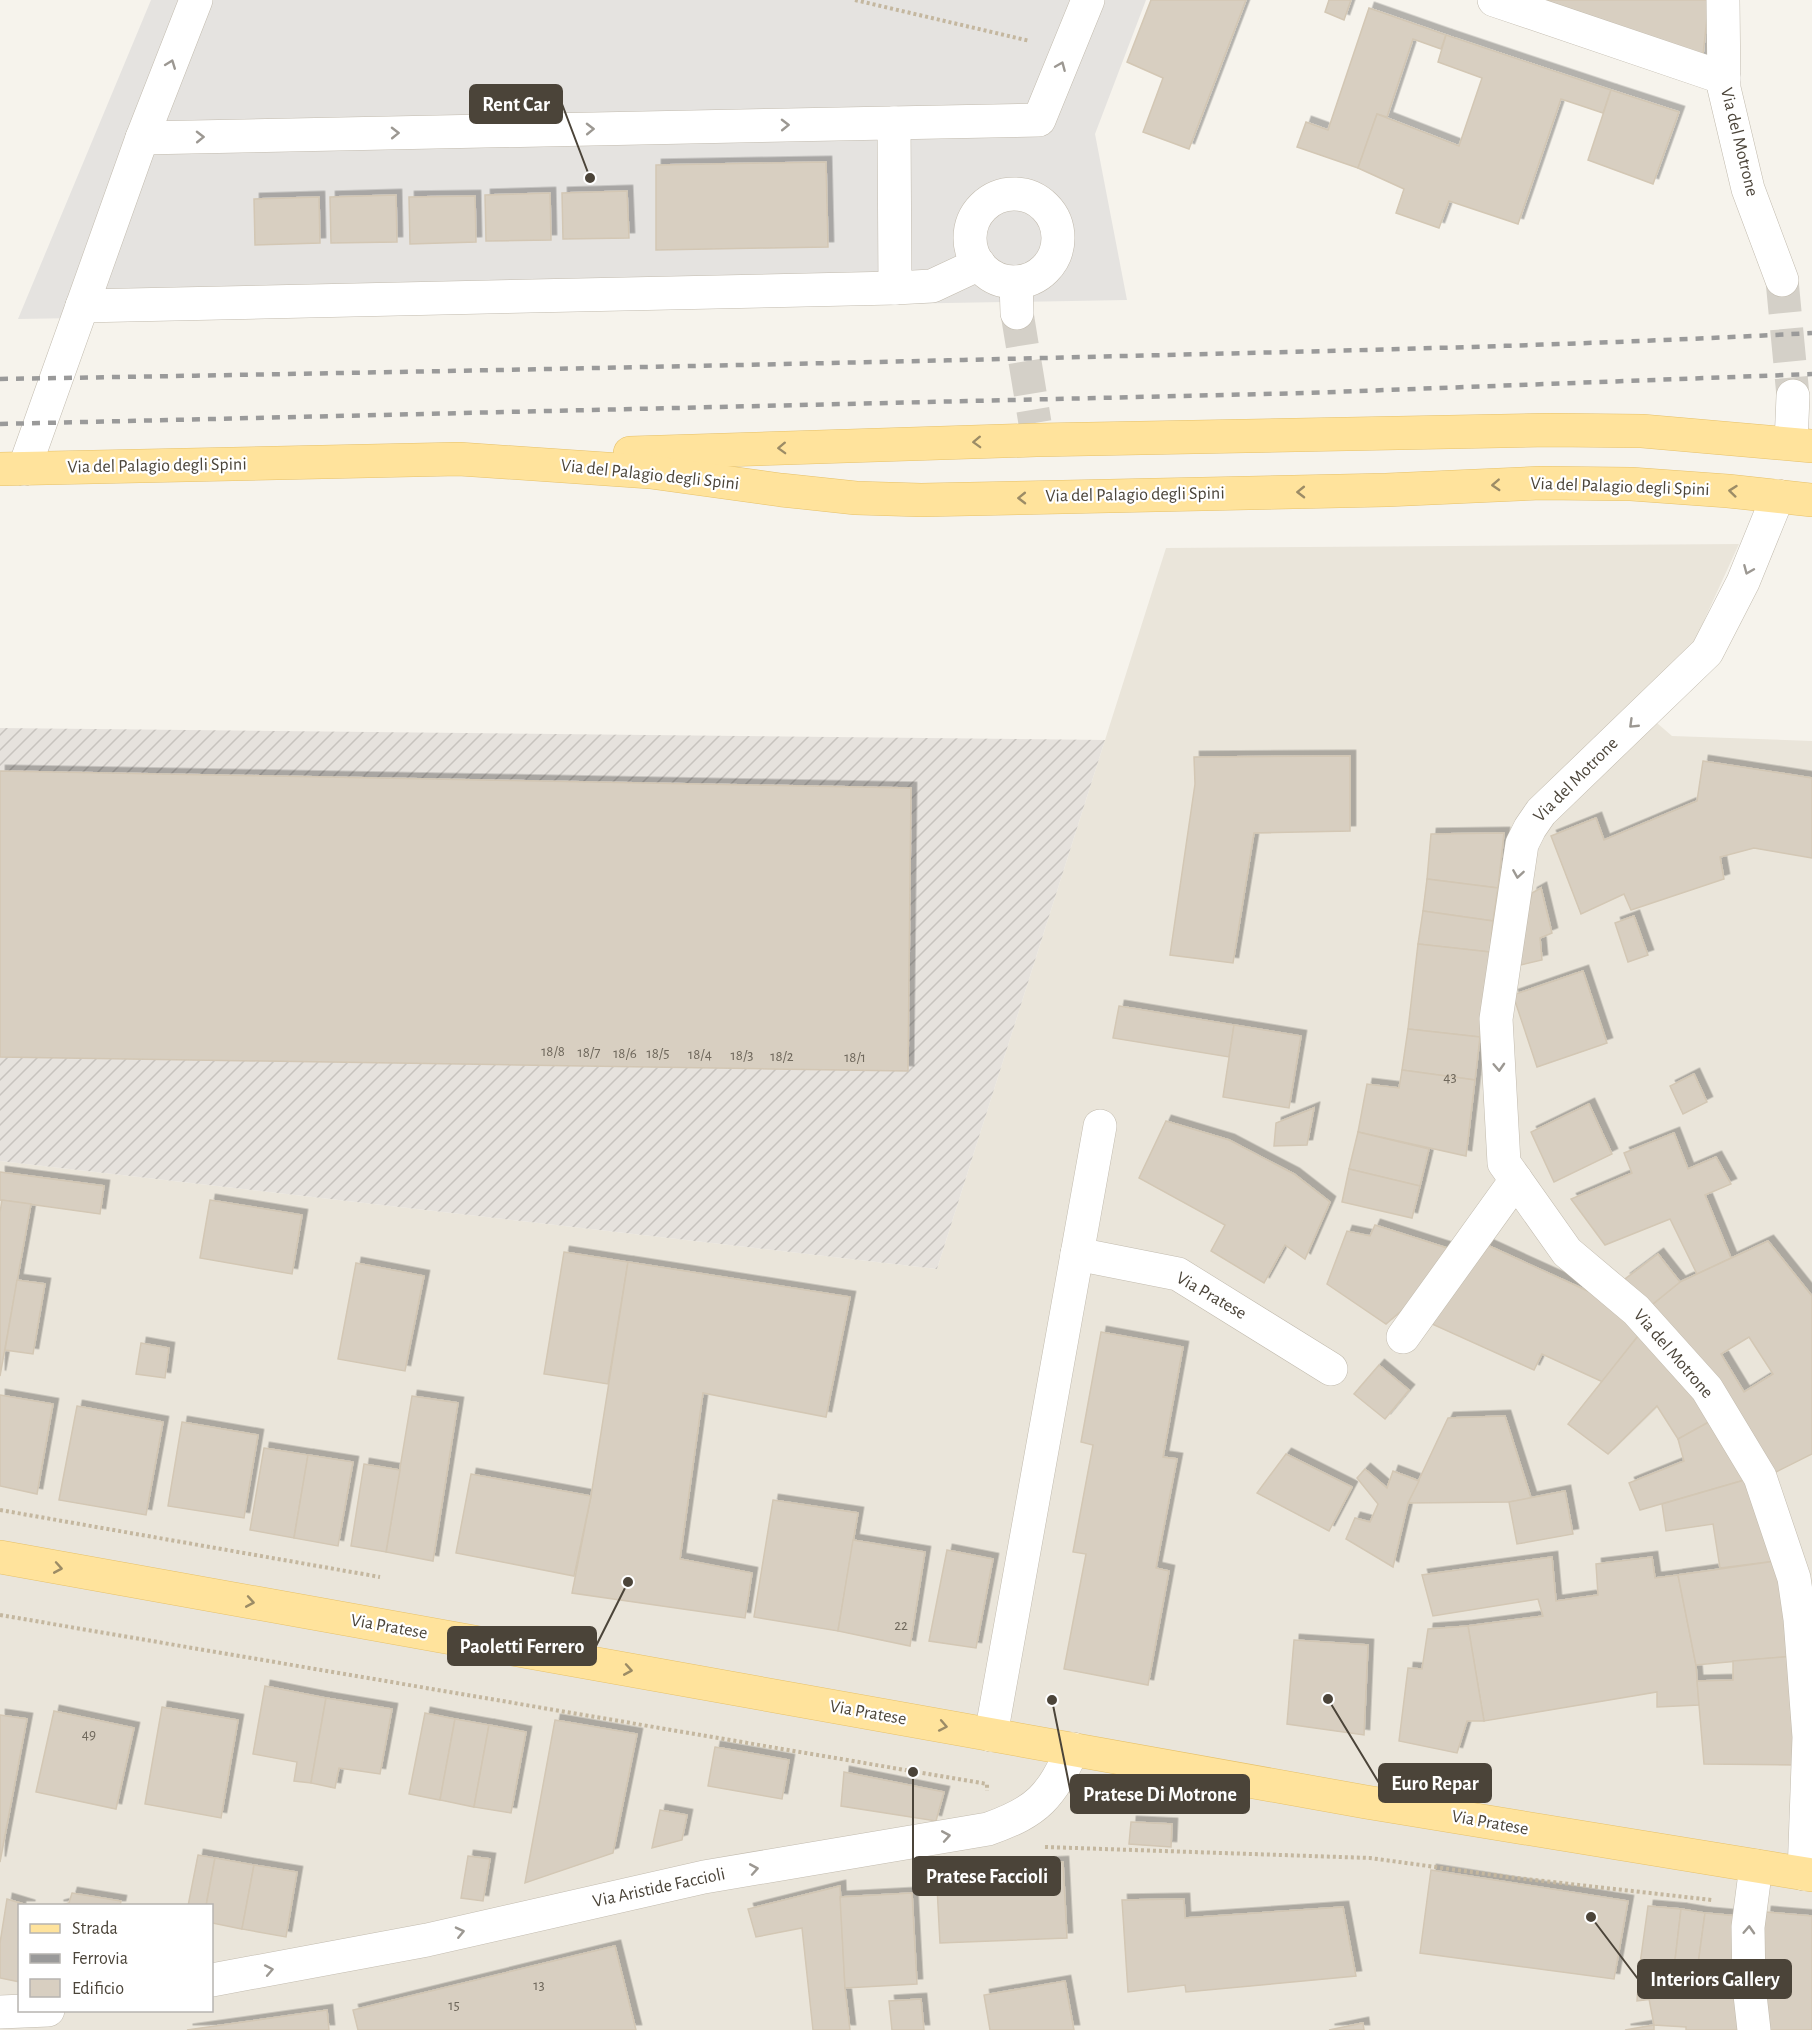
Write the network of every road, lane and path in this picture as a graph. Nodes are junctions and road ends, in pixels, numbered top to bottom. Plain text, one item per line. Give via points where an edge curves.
1 (196, 0) edge
2 (855, 0) edge
3 (1088, 0) edge
4 (1494, 0) edge
5 (1723, 0) edge
6 (1068, 49) junction
7 (1724, 78) junction
8 (894, 123) junction
9 (142, 138) junction
10 (979, 264) junction
11 (1782, 280) tunnel mouth
12 (895, 288) junction
13 (82, 306) junction
14 (1793, 396) tunnel mouth
15 (1801, 445) edge
16 (459, 459) junction
17 (12, 469) edge
18 (1778, 496) junction
19 (1812, 500) edge
20 (1100, 1126) dead end
21 (1516, 1180) junction
22 (1077, 1254) junction
23 (1403, 1336) dead end
24 (1332, 1369) dead end
25 (0, 1510) edge
26 (0, 1557) edge
27 (380, 1577) dead end
28 (1804, 1590) edge
29 (0, 1615) edge
30 (992, 1735) junction
31 (1073, 1749) junction
32 (988, 1829) junction
33 (1756, 1866) junction
34 (1808, 1875) edge
35 (1722, 1901) dead end
36 (213, 1980) edge
37 (18, 2011) edge
38 (0, 2012) edge
39 (1754, 2030) edge

9 -> 1 street
2 - 6 path
3 - 6 street
4 - 7 street
5 - 7 street, Via del Motrone
8 -> 6 street via 1039,120
7 - 11 street, Via del Motrone via 1748,189
9 -> 8 street
8 - 12 street
9 - 13 street
10 - 10 street via 970,238 972,224 990,201 1020,194 1047,207 1055,220 1057,250 1051,262 1016,297 1002,280
10 - 12 street via 932,286
12 - 13 street
13 - 17 street
14 - 15 street
15 -> 16 main road, Via del Palagio degli Spini via 1642,431 1035,432
16 - 17 main road, Via del Palagio degli Spini
18 -> 16 main road, Via del Palagio degli Spini via 1631,484 1541,483 1362,491 933,500 856,498 650,472
18 - 19 main road, Via del Palagio degli Spini
18 -> 21 street, Via del Motrone via 1743,582 1707,652 1541,812 1522,844 1496,1019 1504,1163
20 - 22 street
21 - 23 street
21 - 28 street, Via del Motrone via 1567,1252 1636,1310 1707,1389 1760,1477 1794,1578
22 - 24 street, Via Pratese via 1178,1274
22 - 30 street
25 - 27 path
26 -> 30 main road, Via Pratese
28 - 34 street, Via del Motrone
29 - 32 path via 987,1784
30 - 31 main road, Via Pratese
31 - 32 street, Via Aristide Faccioli via 1044,1798 1029,1812
31 - 33 main road, Via Pratese
32 - 35 path via 999,1845 1370,1858
36 -> 32 street, Via Aristide Faccioli via 426,1940 704,1877
33 - 34 main road, Via Pratese
39 -> 33 street via 1748,1927
37 - 38 street

